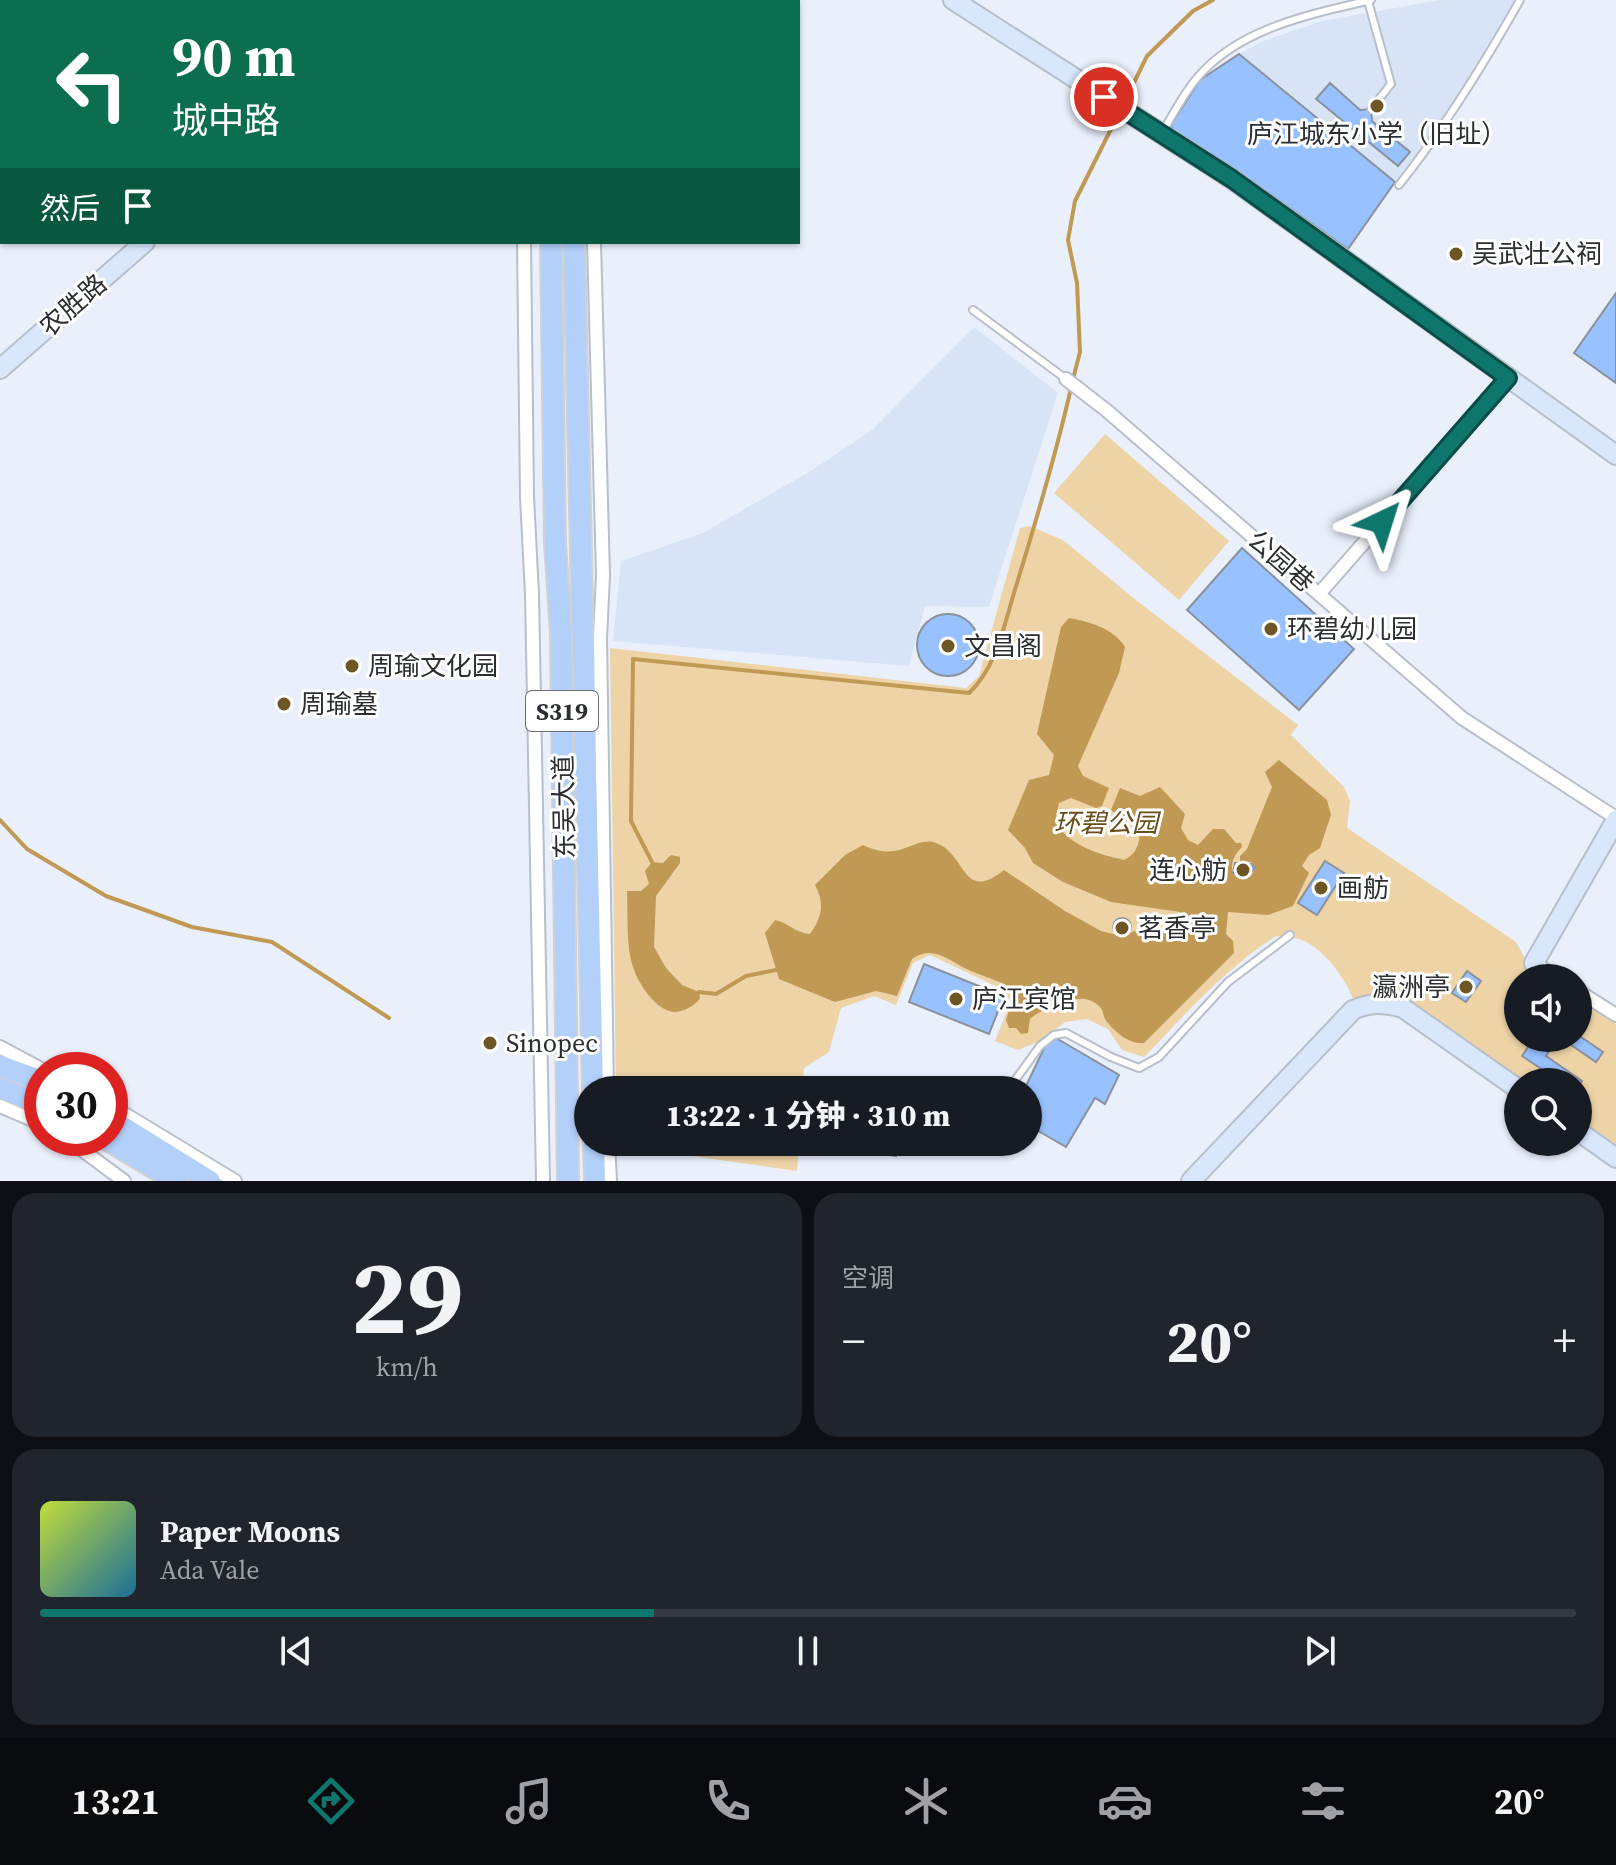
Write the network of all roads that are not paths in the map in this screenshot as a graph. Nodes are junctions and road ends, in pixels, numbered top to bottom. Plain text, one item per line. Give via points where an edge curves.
1 (953, 0) edge
2 (1369, 0) edge
3 (1520, 0) edge
4 (1371, 109) dead end
5 (1161, 134) junction
6 (1399, 185) dead end
7 (143, 244) edge
8 (524, 244) edge
9 (551, 244) edge
10 (574, 244) edge
11 (594, 244) edge
12 (973, 310) dead end
13 (0, 369) edge
14 (1508, 378) junction
15 (1066, 379) joint
16 (1616, 455) edge
17 (1319, 594) junction
18 (1616, 819) edge
19 (1290, 935) dead end
20 (1534, 963) edge
21 (1592, 1000) edge
22 (1616, 1015) edge
23 (0, 1047) edge
24 (24, 1060) edge
25 (0, 1066) edge
26 (24, 1075) edge
27 (593, 1076) edge
28 (607, 1076) edge
29 (1018, 1076) edge
30 (1504, 1079) edge
31 (0, 1088) edge
32 (24, 1098) edge
33 (0, 1106) edge
34 (24, 1116) edge
35 (128, 1116) edge
36 (128, 1130) edge
37 (1592, 1141) edge
38 (128, 1152) edge
39 (90, 1156) edge
40 (594, 1156) edge
41 (609, 1156) edge
42 (1616, 1158) edge
43 (124, 1181) edge
44 (176, 1181) edge
45 (210, 1181) edge
46 (235, 1181) edge
47 (543, 1181) edge
48 (568, 1181) edge
49 (595, 1181) edge
50 (610, 1181) edge
51 (1191, 1181) edge

1 - 5 street
2 - 4 lane via 1391,84
2 - 5 lane via 1241,40 1197,77
3 - 6 lane via 1441,131
5 - 14 street via 1232,179
7 - 13 street, 农胜路
8 - 47 street
9 - 48 main road, 东吴大道 / S319
10 - 27 main road, 东吴大道 / S319
11 - 28 street
12 - 15 lane
14 - 16 street
14 - 17 street
15 - 17 street, 公园巷
17 - 18 street, 公园巷 via 1462,718
18 - 20 street
19 - 29 lane via 1228,982 1159,1057 1139,1068 1066,1033 1040,1046
21 - 22 street
23 - 24 street
25 - 26 main road
30 - 51 street via 1403,1008 1368,1004 1353,1010
31 - 32 main road
33 - 34 street
35 - 46 street
36 - 45 main road
37 - 42 street
38 - 44 main road
39 - 43 street
40 - 49 main road
41 - 50 street

